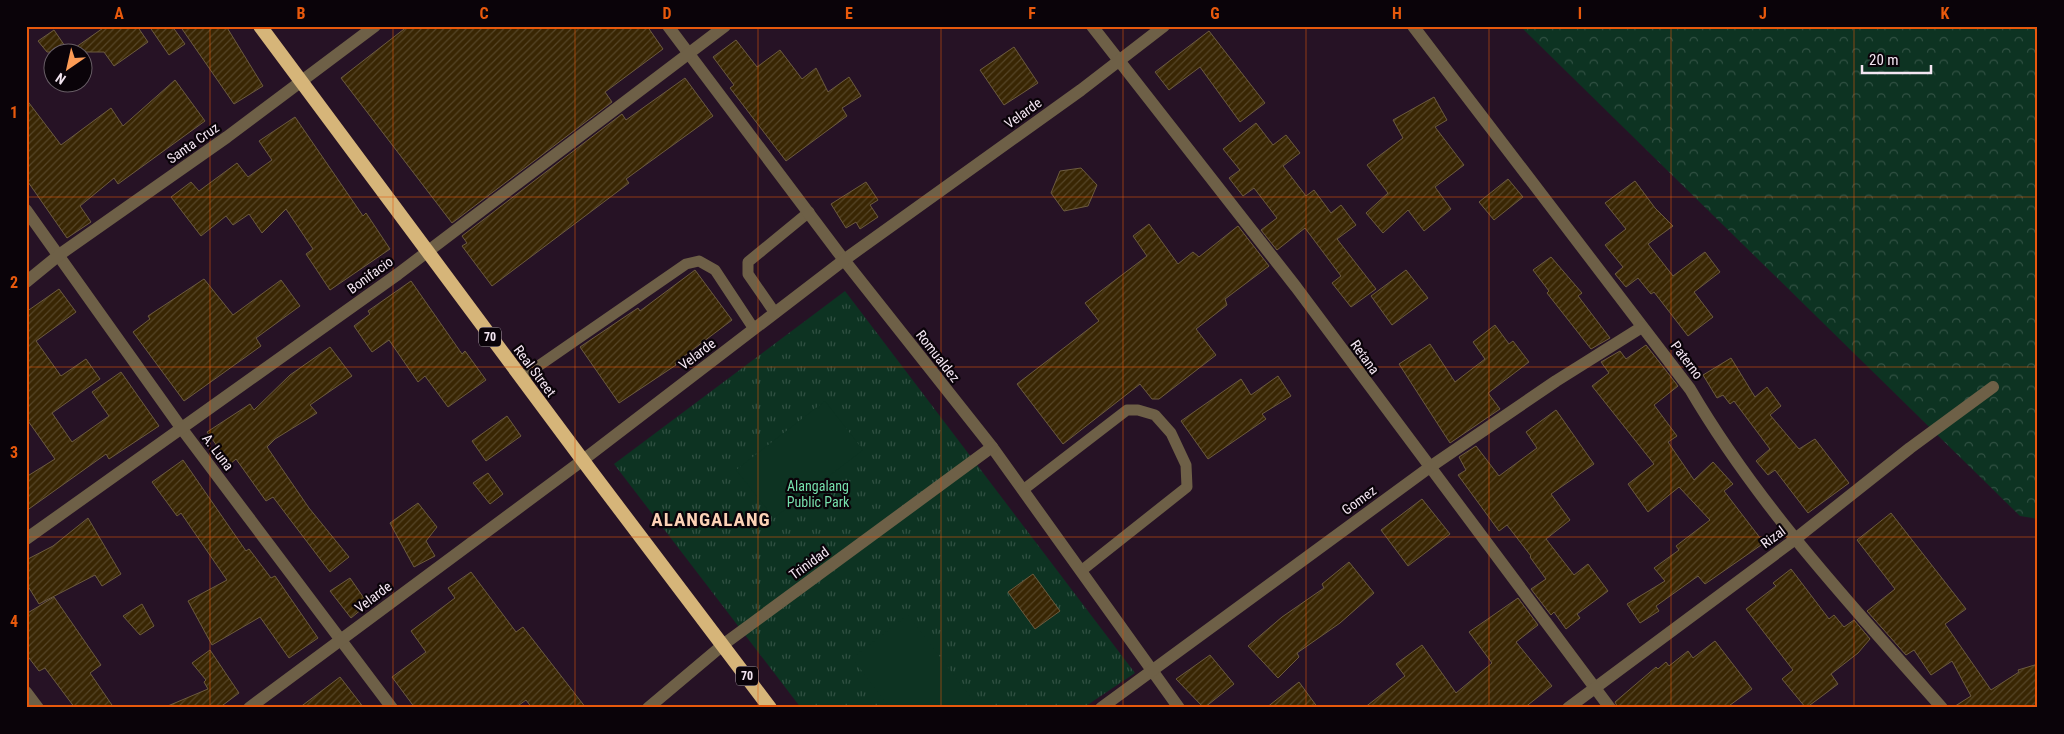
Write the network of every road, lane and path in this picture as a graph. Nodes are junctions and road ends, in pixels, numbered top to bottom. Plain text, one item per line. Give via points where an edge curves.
1 (260, 26) edge
2 (375, 26) edge
3 (668, 26) edge
4 (725, 26) edge
5 (1092, 26) edge
6 (1164, 26) edge
7 (1413, 26) edge
8 (688, 54) junction
9 (1119, 60) junction
10 (301, 81) junction
11 (26, 210) edge
12 (809, 212) junction
13 (426, 252) junction
14 (59, 255) junction
15 (844, 260) junction
16 (26, 282) edge
17 (775, 313) junction
18 (1642, 327) junction
19 (754, 329) junction
20 (521, 378) junction
21 (1993, 387) dead end
22 (182, 429) junction
23 (992, 448) junction
24 (582, 460) junction
25 (1430, 467) junction
26 (1023, 490) junction
27 (26, 540) edge
28 (1794, 540) junction
29 (1081, 571) junction
30 (341, 640) junction
31 (724, 644) junction
32 (1153, 671) junction
33 (1593, 688) junction
34 (26, 692) edge
35 (38, 708) edge
36 (250, 708) edge
37 (392, 708) edge
38 (648, 708) edge
39 (770, 708) edge
40 (1101, 708) edge
41 (1179, 708) edge
42 (1568, 708) edge
43 (1610, 708) edge
44 (1942, 708) edge

1 - 10 highway, Real Street / 70
2 - 10 street, Santa Cruz
3 - 8 street, Romualdez
4 - 8 street, Bonifacio
5 - 9 street, Retana
6 - 9 street, Velarde
7 - 18 street, Paterno
8 - 12 street, Romualdez
8 - 13 street, Bonifacio
9 - 15 street, Velarde
9 - 25 street, Retana
10 - 13 highway, Real Street / 70
10 - 14 street, Santa Cruz
11 - 14 street, A. Luna
12 - 15 street, Romualdez
12 - 17 lane via 748,262 748,274
13 - 20 highway, Real Street / 70
13 - 22 street, Bonifacio
14 - 16 street, Santa Cruz
14 - 22 street, A. Luna
15 - 17 street, Velarde
15 - 23 street, Romualdez
17 - 19 street, Velarde
18 - 25 street, Gomez
18 - 28 street, Paterno via 1690,389
19 - 20 lane via 715,270 699,261 686,264
19 - 24 street, Velarde
20 - 24 highway, Real Street / 70
21 - 28 street, Rizal
22 - 27 street, Bonifacio
22 - 30 street, A. Luna
23 - 26 street, Romualdez
23 - 31 street, Trinidad
24 - 30 street, Velarde
24 - 31 highway, Real Street / 70
25 - 32 street, Gomez
25 - 33 street, Retana
26 - 29 street, Romualdez
26 - 29 lane via 1127,410 1155,415 1171,433 1186,465 1187,487
28 - 33 street, Rizal
28 - 44 street, Paterno
29 - 32 street, Romualdez
30 - 36 street, Velarde
30 - 37 street, A. Luna
31 - 38 street, Trinidad
31 - 39 highway, Real Street / 70
32 - 40 street, Gomez
32 - 41 street, Romualdez
33 - 42 street, Rizal
33 - 43 street, Retana
34 - 35 street

